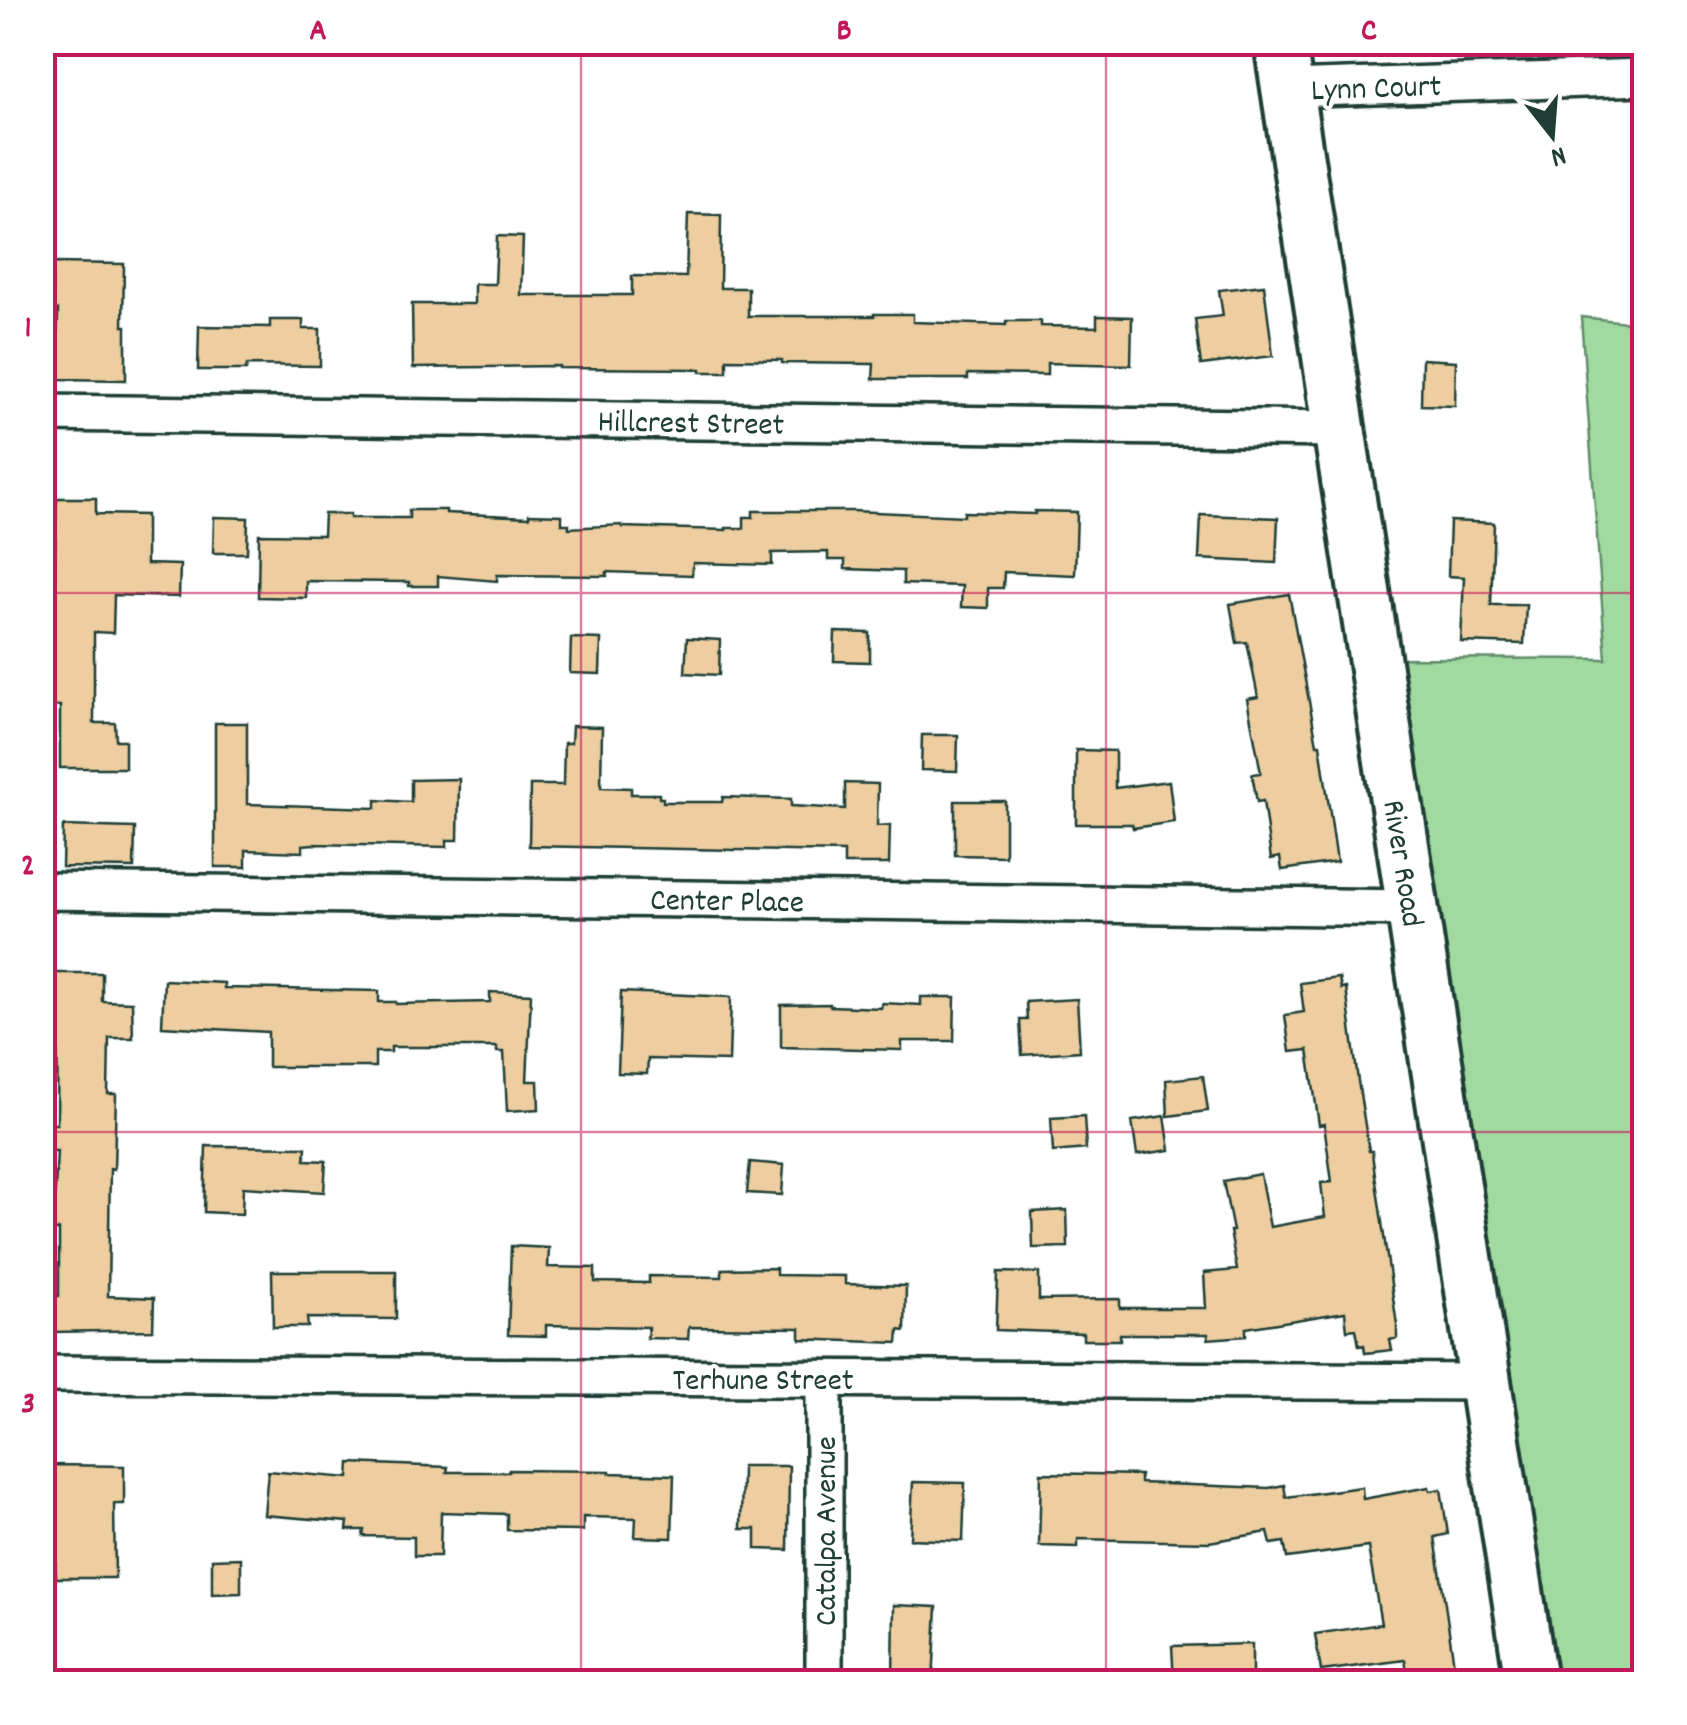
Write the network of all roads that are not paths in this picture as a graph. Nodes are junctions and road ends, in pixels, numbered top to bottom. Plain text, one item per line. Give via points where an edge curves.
1 (1284, 66) edge
2 (1644, 77) edge
3 (42, 413) edge
4 (1339, 430) junction
5 (42, 891) edge
6 (1412, 908) junction
7 (42, 1374) edge
8 (824, 1379) junction
9 (1484, 1382) junction
10 (824, 1682) edge
11 (1531, 1682) edge

1 - 2 street, Lynn Court
1 - 4 main road, River Road
3 - 4 street, Hillcrest Street
4 - 6 main road, River Road
5 - 6 street, Center Place
6 - 9 main road, River Road
7 - 8 street, Terhune Street
8 - 9 street, Terhune Street
8 - 10 street, Catalpa Avenue
9 - 11 main road, River Road

